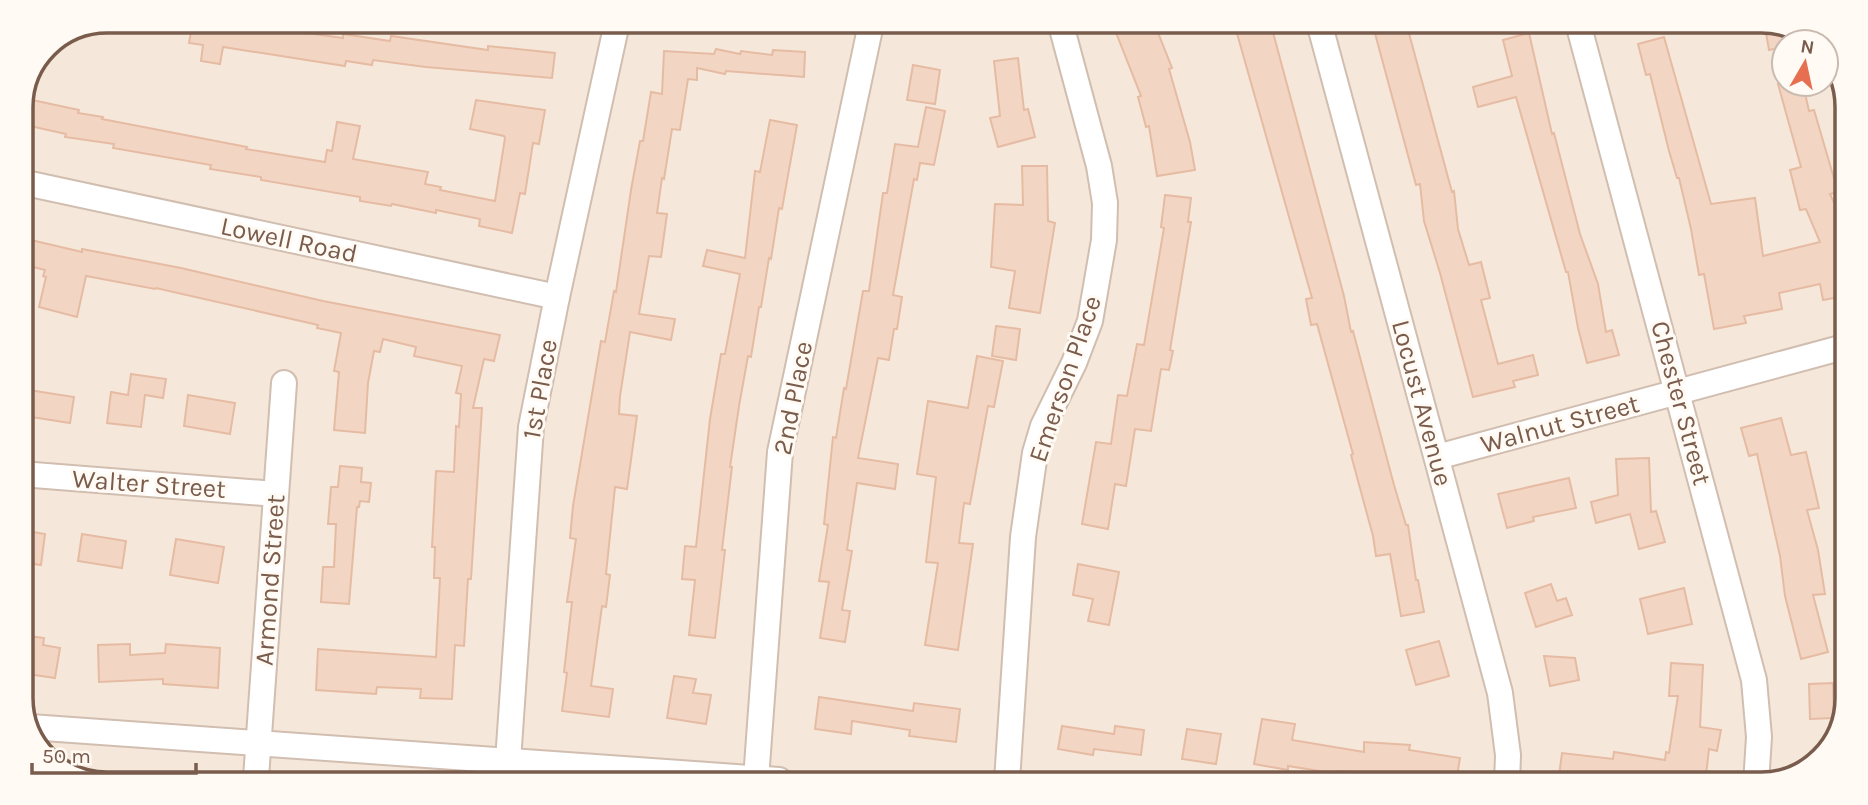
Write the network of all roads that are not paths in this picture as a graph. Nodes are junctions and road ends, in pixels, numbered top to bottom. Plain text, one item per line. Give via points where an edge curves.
1 (615, 33) edge
2 (869, 33) edge
3 (1063, 33) edge
4 (1322, 33) edge
5 (1581, 33) edge
6 (33, 185) edge
7 (557, 297) junction
8 (1835, 349) edge
9 (284, 383) dead end
10 (1678, 392) junction
11 (1437, 457) junction
12 (33, 475) edge
13 (276, 494) junction
14 (40, 728) edge
15 (259, 743) junction
16 (508, 761) junction
17 (257, 772) edge
18 (667, 772) edge
19 (768, 772) edge
20 (1008, 772) edge
21 (1507, 772) edge
22 (1757, 772) edge

1 - 7 street, 1st Place
2 - 19 street, 2nd Place via 780,452
3 - 20 street, Emerson Place via 1099,166 1104,240 1090,321 1035,453 1023,537
4 - 11 street, Locust Avenue
5 - 10 street, Chester Street
6 - 7 street, Lowell Road
7 - 16 street, 1st Place via 531,427
8 - 10 street, Walnut Street
9 - 13 street, Armond Street
10 - 11 street, Walnut Street
10 - 22 street, Chester Street via 1754,680
11 - 21 street, Locust Avenue via 1500,693
12 - 13 street, Walter Street
13 - 15 street, Armond Street
14 - 15 street
15 - 16 street
15 - 17 street, Armond Street
16 - 18 street

